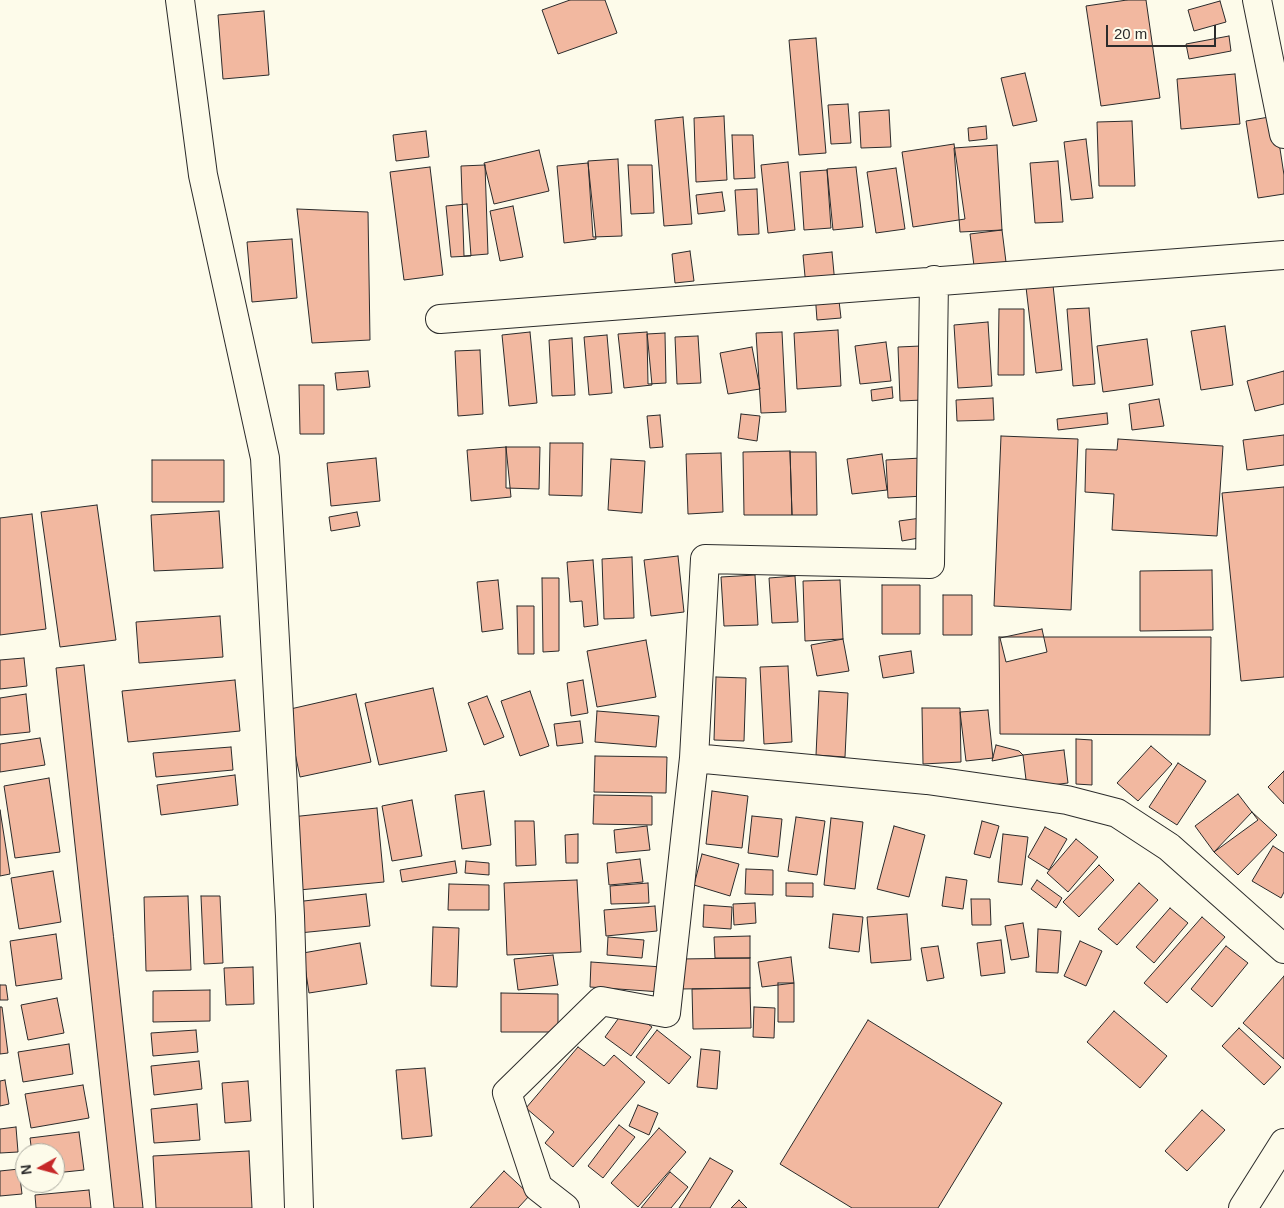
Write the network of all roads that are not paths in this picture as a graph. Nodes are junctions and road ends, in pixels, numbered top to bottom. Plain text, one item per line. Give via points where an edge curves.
1 (180, 0) edge
2 (1257, 0) edge
3 (1284, 134) edge
4 (1284, 254) edge
5 (934, 280) junction
6 (440, 319) dead end
7 (694, 758) junction
8 (1284, 949) edge
9 (1284, 1143) edge
10 (299, 1208) edge
11 (565, 1208) edge
12 (1243, 1208) edge

1 - 10 street via 203,175 265,458 290,916
2 - 3 street
4 - 5 street
5 - 6 street
5 - 7 street via 930,564 705,559
7 - 8 street via 927,780 1067,800 1117,813 1169,847
7 - 11 street via 666,1013 601,1000 507,1094 538,1187
9 - 12 street

